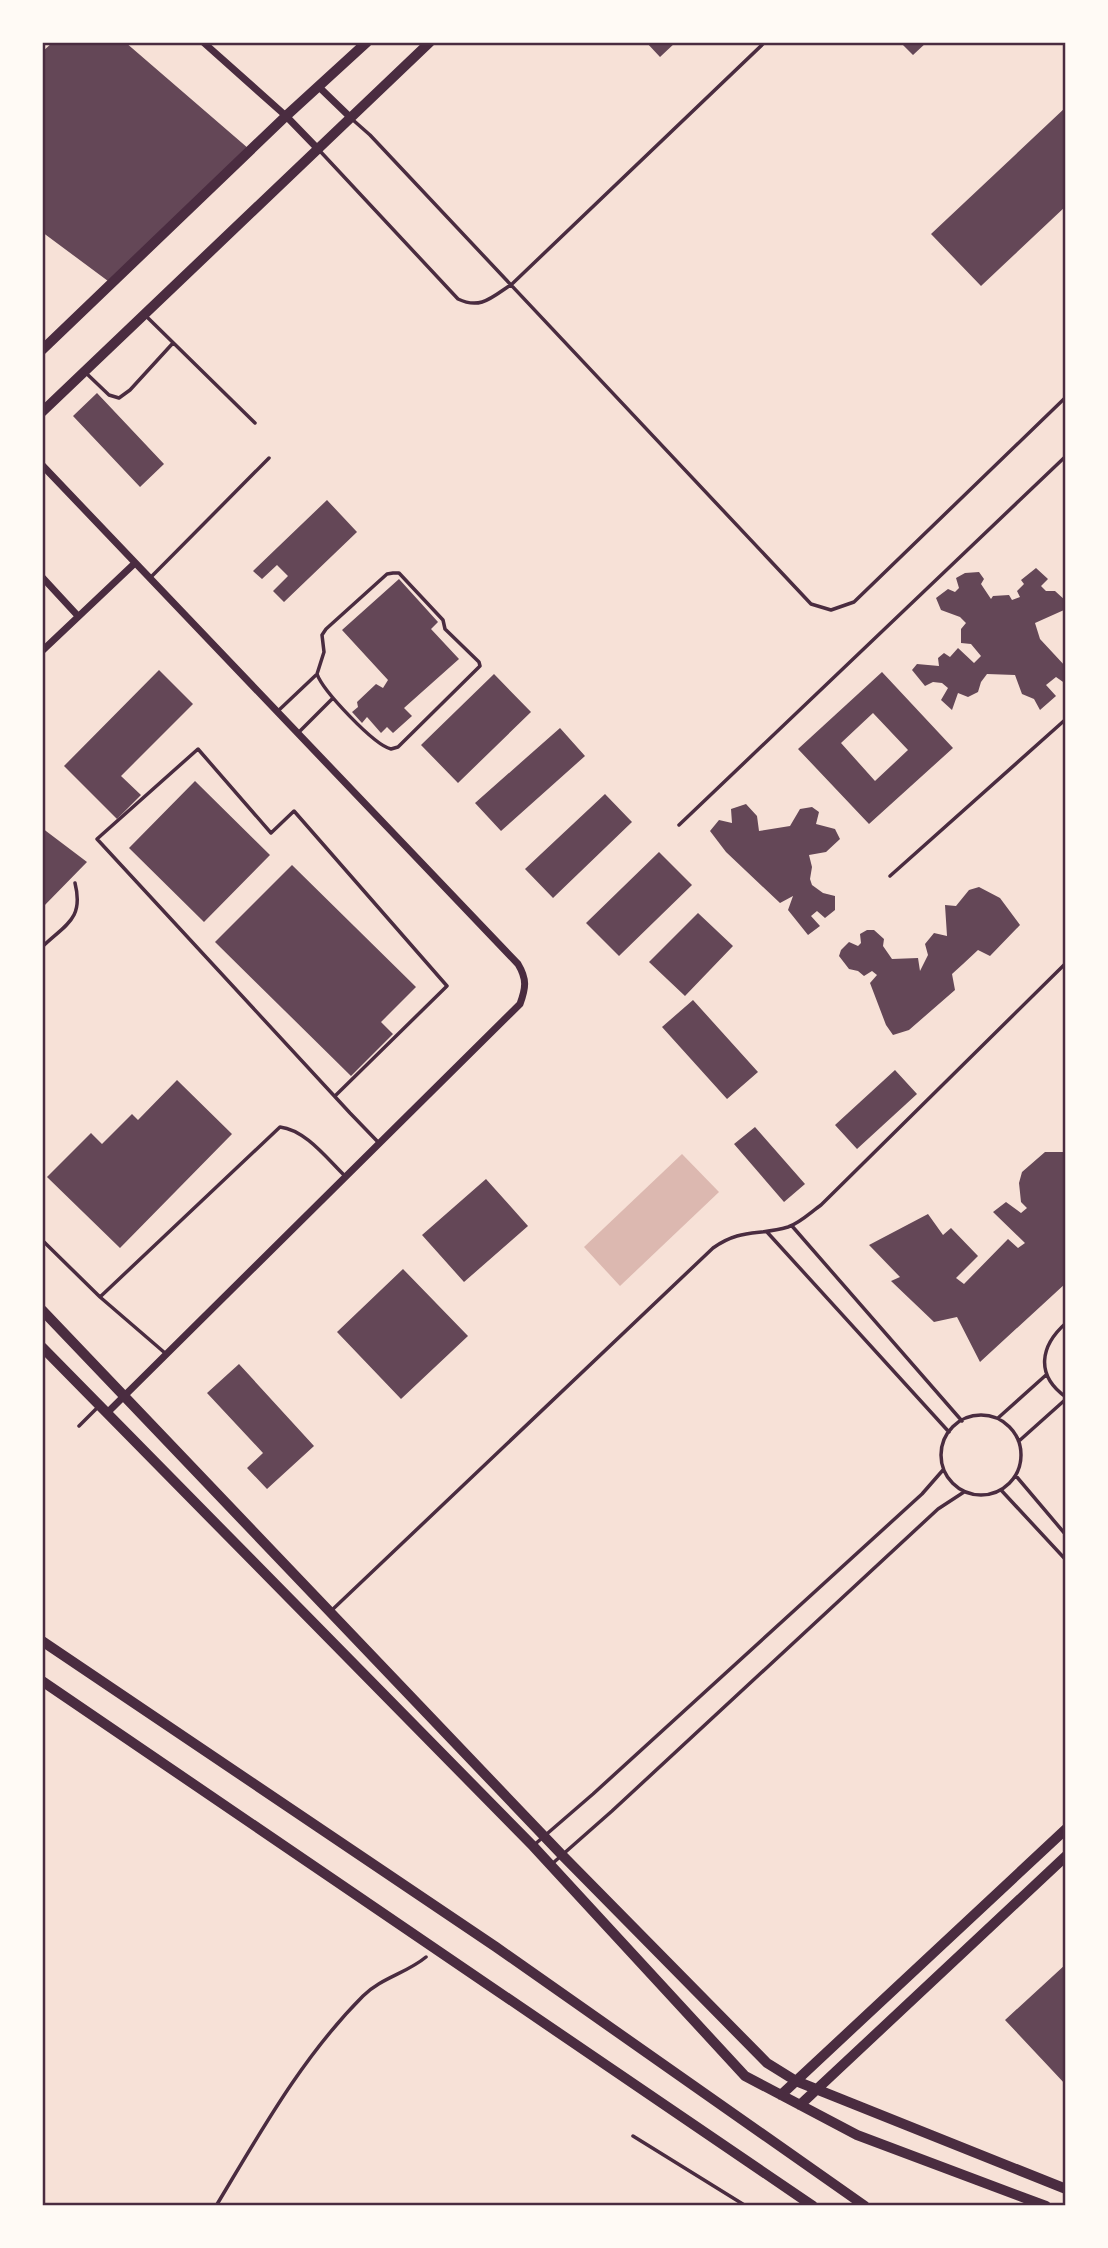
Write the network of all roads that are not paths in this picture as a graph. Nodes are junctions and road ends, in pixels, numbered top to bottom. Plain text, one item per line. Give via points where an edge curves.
1 (203, 42) edge
2 (367, 42) edge
3 (430, 42) edge
4 (765, 42) edge
5 (319, 87) junction
6 (286, 116) junction
7 (351, 118) junction
8 (318, 149) junction
9 (512, 284) junction
10 (144, 314) junction
11 (173, 343) junction
12 (42, 350) edge
13 (85, 372) junction
14 (1066, 397) edge
15 (42, 412) edge
16 (255, 424) dead end
17 (1066, 456) edge
18 (269, 458) dead end
19 (42, 465) edge
20 (135, 562) junction
21 (42, 576) edge
22 (150, 578) junction
23 (78, 616) junction
24 (42, 651) edge
25 (317, 674) junction
26 (334, 698) junction
27 (277, 712) junction
28 (1066, 719) edge
29 (298, 733) junction
30 (679, 825) dead end
31 (890, 876) dead end
32 (75, 883) dead end
33 (42, 947) edge
34 (1066, 963) edge
35 (335, 1096) junction
36 (379, 1144) junction
37 (346, 1177) junction
38 (792, 1226) junction
39 (767, 1232) junction
40 (42, 1240) edge
41 (100, 1297) junction
42 (42, 1310) edge
43 (1066, 1323) edge
44 (42, 1347) edge
45 (167, 1354) junction
46 (1047, 1375) junction
47 (124, 1396) junction
48 (1066, 1398) edge
49 (103, 1409) junction
50 (999, 1418) junction
51 (962, 1421) junction
52 (79, 1426) dead end
53 (948, 1432) junction
54 (1019, 1441) junction
55 (943, 1470) junction
56 (1016, 1476) junction
57 (1001, 1490) junction
58 (964, 1492) junction
59 (1066, 1535) edge
60 (1066, 1560) edge
61 (330, 1611) junction
62 (42, 1641) edge
63 (42, 1681) edge
64 (1066, 1829) edge
65 (544, 1836) junction
66 (533, 1846) junction
67 (562, 1854) junction
68 (1066, 1856) edge
69 (550, 1865) junction
70 (796, 2081) junction
71 (816, 2089) junction
72 (781, 2095) junction
73 (800, 2105) junction
74 (634, 2136) dead end
75 (1066, 2189) edge
76 (746, 2206) edge
77 (813, 2206) edge
78 (865, 2206) edge
79 (1046, 2206) edge

1 - 6 street
2 - 5 street
3 - 7 street
4 - 9 lane
5 - 6 street
5 - 7 street
6 - 8 street
6 - 12 street
7 - 8 street
7 - 9 lane
8 - 9 lane via 458,299 470,305 484,303
8 - 10 street
9 - 14 lane via 811,604 831,610 854,602
10 - 11 lane
10 - 13 street
11 - 13 lane via 119,398 109,396
11 - 16 lane
13 - 15 street
17 - 30 lane
18 - 22 lane
19 - 20 street
20 - 22 street
20 - 23 street
21 - 23 street
22 - 27 street
23 - 24 street
25 - 26 lane
25 - 26 lane via 326,629 393,573 399,573 443,620 445,629 480,662 477,670 391,749 376,741
25 - 27 lane
26 - 29 lane
27 - 29 street
28 - 31 lane
29 - 36 street via 525,976 520,1004
32 - 33 lane via 78,910
34 - 38 lane via 821,1205
35 - 35 lane via 97,839 198,749 271,833 295,811 447,986
35 - 36 lane
36 - 37 street
37 - 41 lane via 302,1136 280,1127
37 - 45 street
38 - 39 lane
38 - 51 lane
39 - 53 lane
39 - 61 lane via 726,1238 713,1248
40 - 41 lane
41 - 45 lane
42 - 47 street
43 - 46 lane via 1047,1344
44 - 49 street
45 - 47 street
46 - 48 lane
46 - 50 lane
47 - 49 street
47 - 61 street
48 - 54 lane
49 - 52 lane
49 - 66 street
50 - 51 lane via 982,1415
50 - 54 lane
51 - 53 lane
53 - 55 lane via 940,1455
54 - 56 lane via 1022,1456
55 - 58 lane
55 - 65 lane
56 - 57 lane
56 - 59 lane
57 - 58 lane via 981,1496
57 - 60 lane
58 - 67 lane via 938,1510
61 - 65 street
62 - 78 main road via 496,1947
63 - 77 main road
64 - 70 street
65 - 66 lane
65 - 67 street
66 - 69 street
67 - 69 lane
67 - 70 street via 767,2063
68 - 71 street
69 - 72 street via 745,2076
70 - 71 street
70 - 72 street
71 - 73 street
71 - 75 street
72 - 73 street
73 - 79 street via 857,2135
74 - 76 lane

